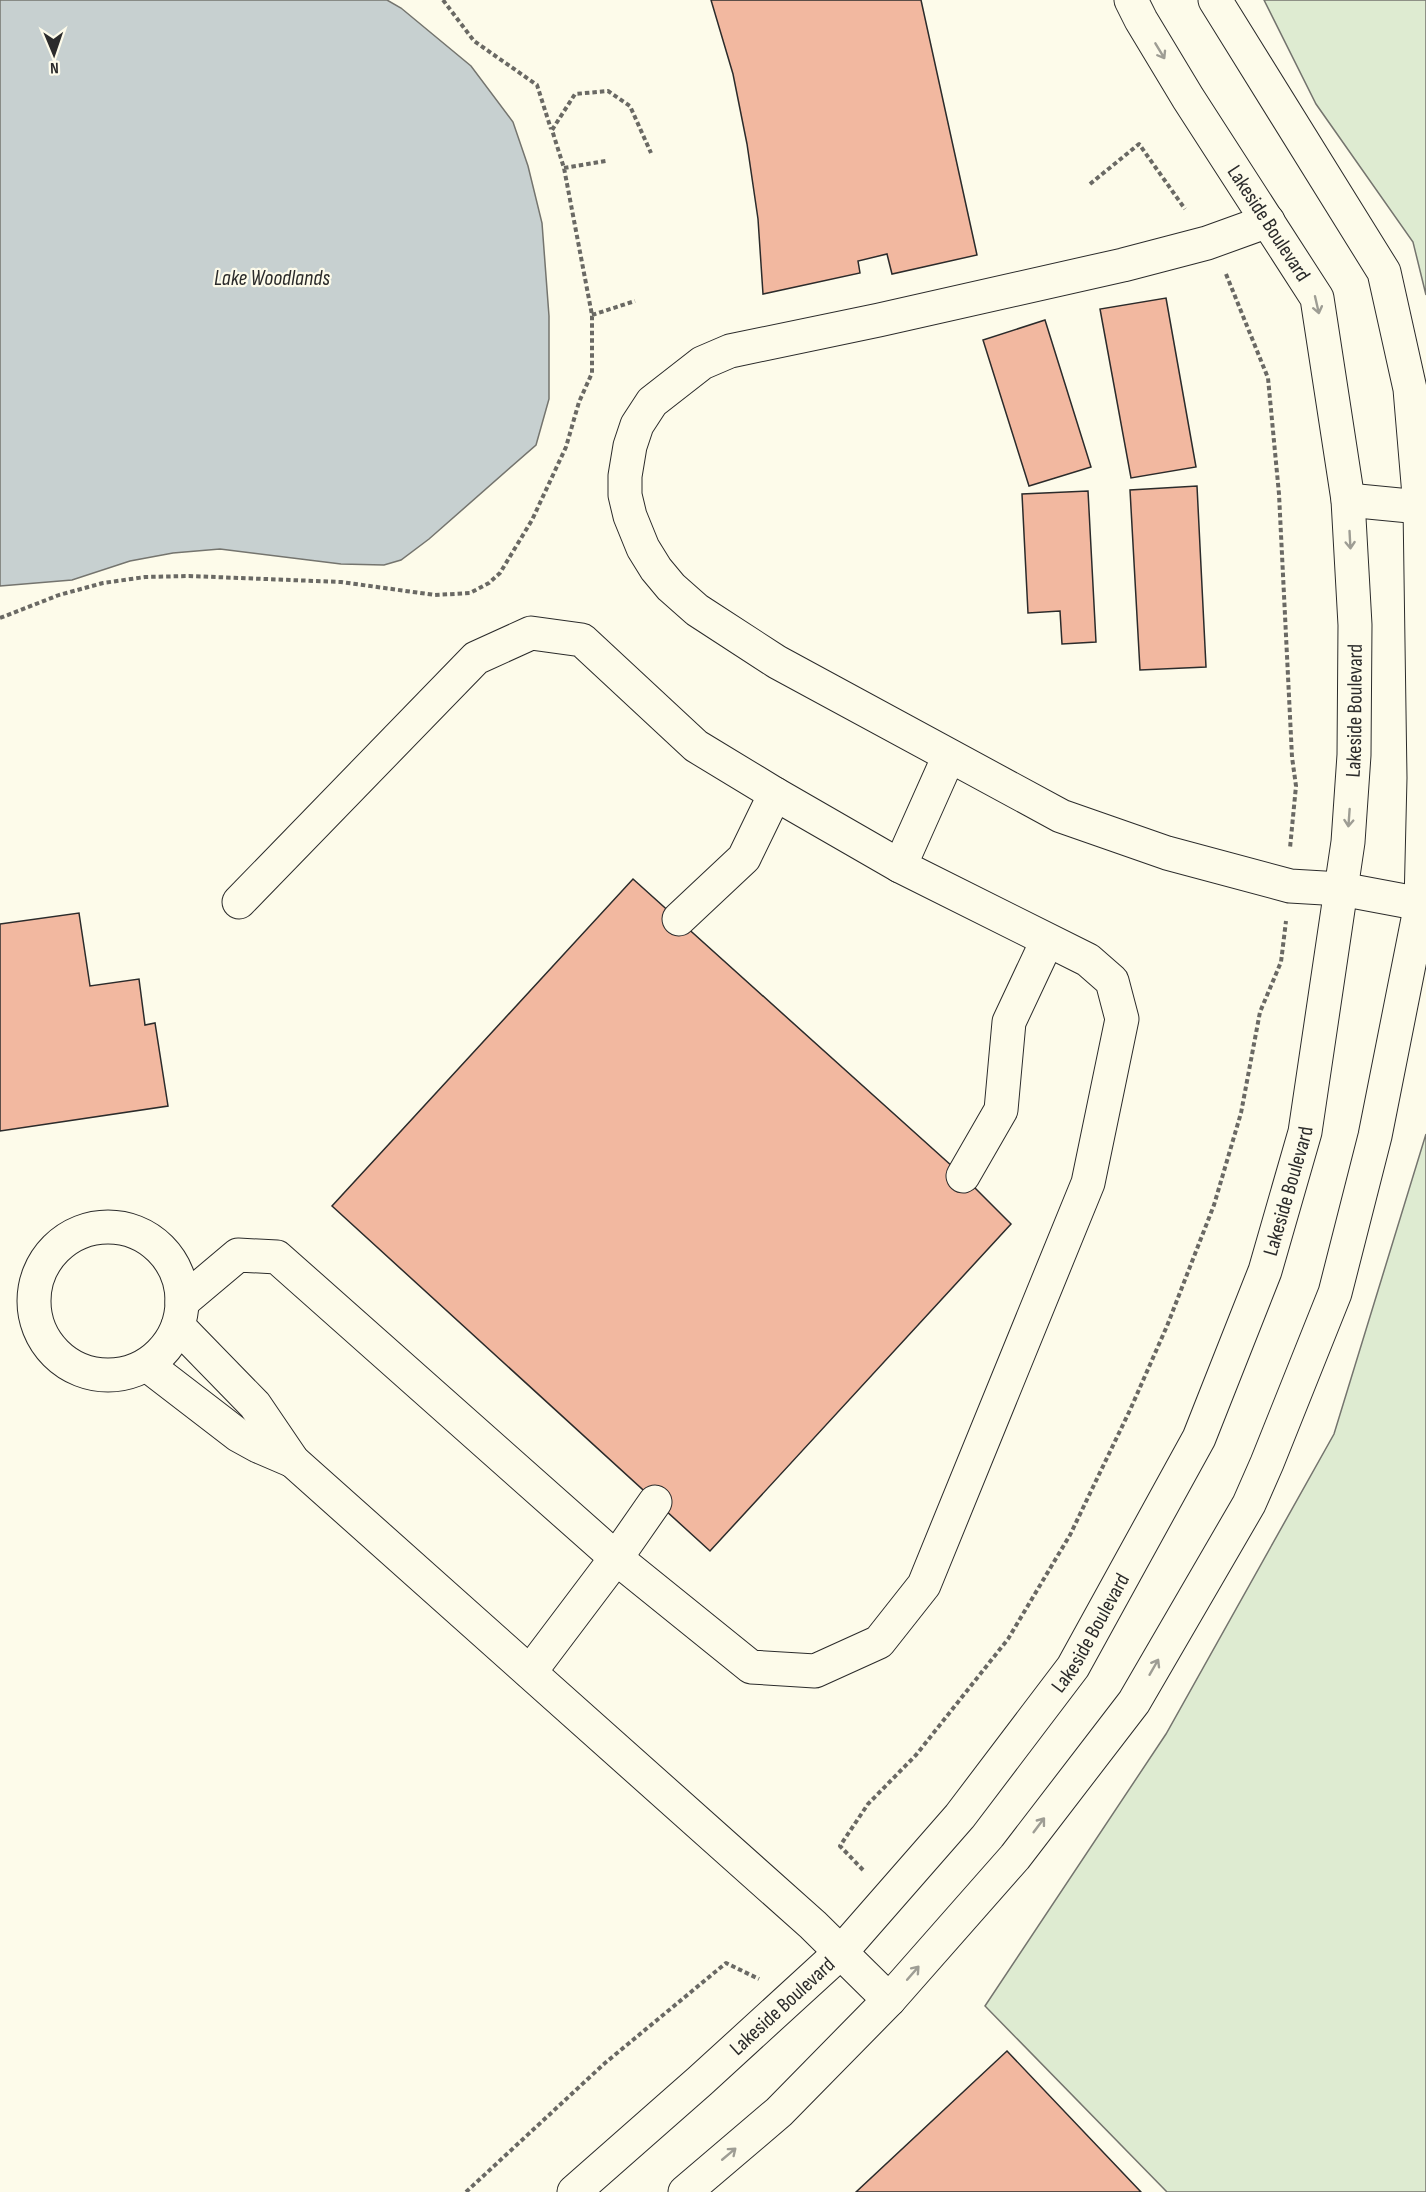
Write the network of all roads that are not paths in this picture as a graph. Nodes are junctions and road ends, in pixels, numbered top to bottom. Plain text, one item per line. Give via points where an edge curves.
1 (1131, 0) edge
2 (1215, 0) edge
3 (1268, 221) junction
4 (1348, 500) junction
5 (1420, 507) junction
6 (949, 756) junction
7 (774, 794) junction
8 (900, 866) junction
9 (1341, 889) junction
10 (239, 902) dead end
11 (1421, 904) junction
12 (679, 920) dead end
13 (1047, 941) junction
14 (963, 1176) dead end
15 (180, 1314) junction
16 (147, 1365) junction
17 (293, 1461) junction
18 (655, 1502) dead end
19 (616, 1558) junction
20 (530, 1672) junction
21 (841, 1952) junction
22 (889, 2000) junction
23 (574, 2192) edge
24 (685, 2192) edge

1 -> 3 street, Lakeside Boulevard via 1188,98
2 - 5 street via 1384,272 1410,388
3 -> 4 street, Lakeside Boulevard via 1317,298
3 - 6 street via 1207,243 1123,265 730,351 702,363 672,385 652,402 637,426 626,466 625,495 643,548 671,587 697,610 777,662
4 - 5 street
4 -> 9 street, Lakeside Boulevard via 1355,625 1354,755
5 - 11 street via 1424,778
6 - 8 street
6 - 9 street via 1061,816 1167,853 1290,886
7 - 8 street
7 - 10 street via 696,746 582,640 531,633 476,658
7 - 12 street via 744,858
8 - 13 street
9 - 11 street
9 - 21 street, Lakeside Boulevard via 1305,1132 1265,1271 1199,1438 1073,1667 960,1816
22 -> 11 street via 1015,1857 1134,1702 1249,1504 1335,1293 1375,1136
13 - 14 street via 1009,1022 1001,1110
13 - 19 street via 1088,960 1112,981 1122,1019 1088,1183 924,1585 879,1642 816,1671 751,1667
15 - 16 street via 170,1341
15 - 16 street via 178,1279 167,1257 150,1240 127,1230 103,1227 79,1233 58,1246 43,1265 34,1288 34,1312 41,1335 56,1354 76,1368 100,1375 124,1373
15 - 17 street via 255,1404
15 - 19 street via 238,1255 277,1257
16 - 17 street via 238,1435
17 - 20 street
18 - 19 street
19 - 20 street
20 - 21 street
21 - 22 street
21 - 23 street, Lakeside Boulevard
24 -> 22 street via 778,2112

